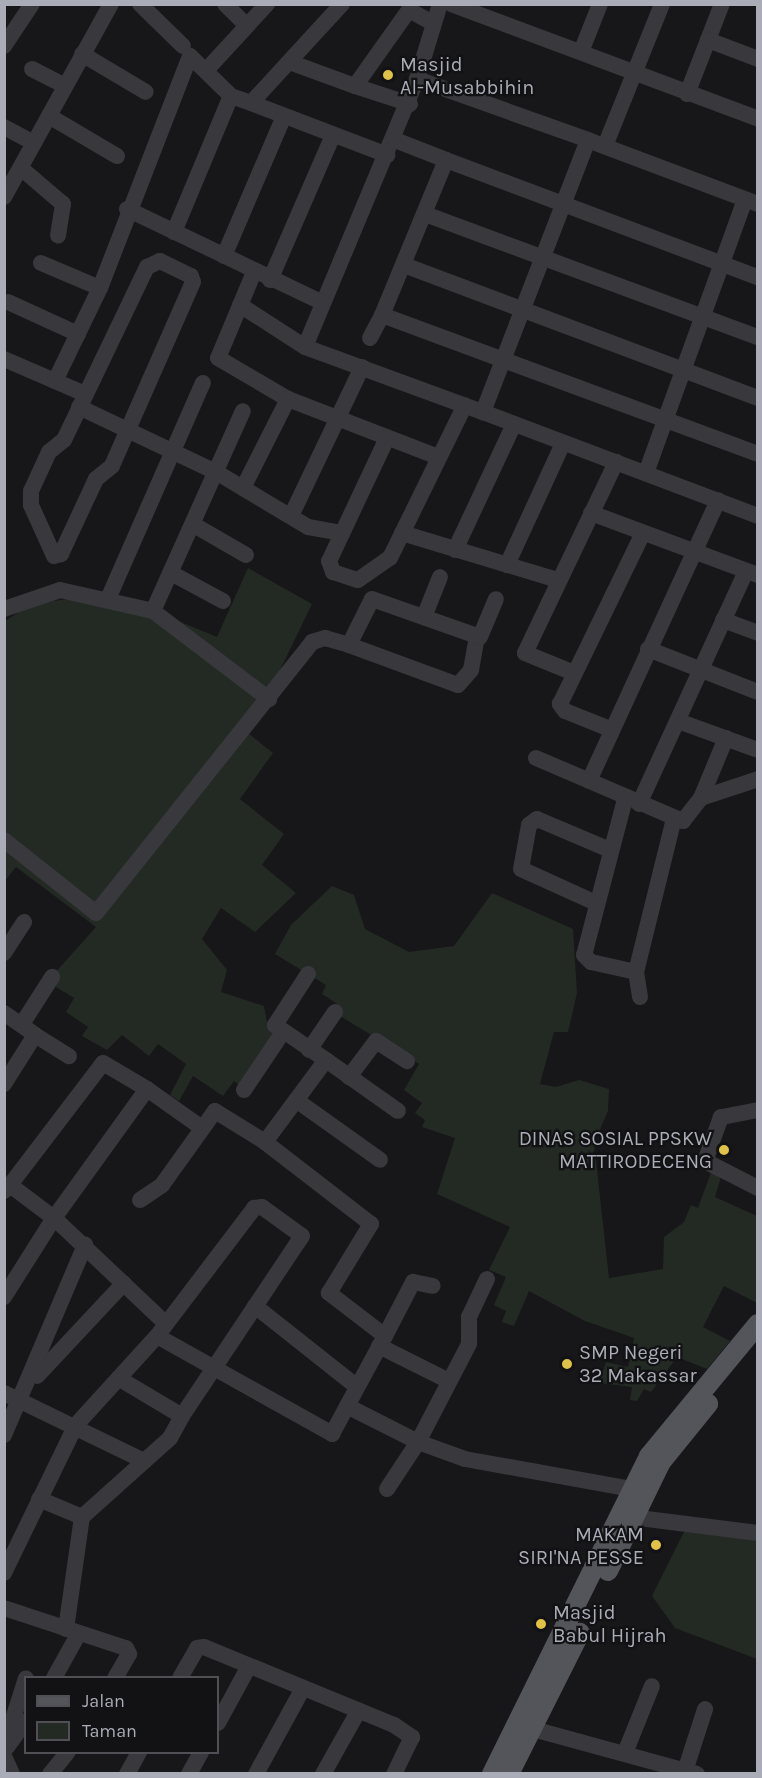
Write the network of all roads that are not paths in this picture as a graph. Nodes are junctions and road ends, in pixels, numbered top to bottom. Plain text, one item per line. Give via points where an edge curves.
1 (32, 4) edge
2 (111, 4) edge
3 (140, 4) edge
4 (225, 4) edge
5 (267, 4) edge
6 (342, 4) edge
7 (440, 4) edge
8 (451, 4) edge
9 (600, 4) edge
10 (662, 4) edge
11 (722, 4) edge
12 (403, 7) edge
13 (431, 22) junction
14 (246, 26) junction
15 (708, 40) junction
16 (5, 43) edge
17 (183, 46) dead end
18 (581, 52) junction
19 (82, 54) junction
20 (758, 58) edge
21 (292, 63) junction
22 (211, 65) dead end
23 (32, 69) dead end
24 (634, 73) junction
25 (417, 79) junction
26 (64, 85) junction
27 (354, 86) junction
28 (147, 92) dead end
29 (687, 94) junction
30 (231, 96) junction
31 (251, 103) junction
32 (410, 104) junction
33 (49, 116) junction
34 (284, 116) junction
35 (758, 119) edge
36 (4, 127) edge
37 (333, 135) junction
38 (588, 140) junction
39 (34, 143) junction
40 (605, 146) junction
41 (391, 147) junction
42 (117, 156) dead end
43 (446, 160) junction
44 (22, 170) junction
45 (4, 197) edge
46 (751, 202) edge
47 (562, 205) junction
48 (127, 209) junction
49 (426, 214) junction
50 (174, 232) junction
51 (58, 236) dead end
52 (224, 256) junction
53 (543, 259) junction
54 (721, 263) junction
55 (41, 264) dead end
56 (404, 265) junction
57 (254, 272) junction
58 (758, 277) edge
59 (270, 280) junction
60 (100, 288) junction
61 (8, 302) dead end
62 (321, 302) junction
63 (240, 305) junction
64 (525, 310) junction
65 (382, 315) junction
66 (702, 316) junction
67 (78, 334) junction
68 (370, 338) dead end
69 (758, 338) edge
70 (305, 347) junction
71 (4, 360) edge
72 (505, 361) junction
73 (362, 367) junction
74 (682, 368) junction
75 (55, 381) junction
76 (203, 383) dead end
77 (758, 398) edge
78 (288, 399) junction
79 (82, 400) junction
80 (465, 405) junction
81 (243, 411) dead end
82 (483, 412) junction
83 (339, 418) junction
84 (664, 421) junction
85 (514, 424) junction
86 (126, 429) junction
87 (387, 438) junction
88 (564, 443) junction
89 (171, 451) junction
90 (758, 454) edge
91 (438, 457) junction
92 (616, 462) junction
93 (216, 472) junction
94 (646, 473) junction
95 (243, 488) junction
96 (718, 500) junction
97 (591, 513) junction
98 (291, 516) junction
99 (758, 516) edge
100 (194, 525) junction
101 (342, 533) junction
102 (402, 533) junction
103 (643, 533) junction
104 (455, 550) junction
105 (694, 552) junction
106 (246, 555) dead end
107 (507, 565) junction
108 (171, 573) junction
109 (752, 573) edge
110 (440, 577) dead end
111 (558, 580) junction
112 (108, 599) junction
113 (495, 599) dead end
114 (223, 602) dead end
115 (4, 609) edge
116 (153, 612) junction
117 (424, 617) junction
118 (723, 620) junction
119 (758, 633) edge
120 (477, 637) junction
121 (349, 645) junction
122 (648, 649) junction
123 (700, 670) junction
124 (574, 673) junction
125 (758, 692) edge
126 (268, 699) junction
127 (678, 720) junction
128 (610, 729) junction
129 (726, 738) junction
130 (758, 750) edge
131 (536, 758) dead end
132 (758, 779) edge
133 (589, 781) junction
134 (701, 798) junction
135 (632, 801) junction
136 (674, 818) junction
137 (4, 840) edge
138 (610, 850) junction
139 (596, 903) junction
140 (24, 922) dead end
141 (4, 953) edge
142 (636, 972) junction
143 (309, 974) dead end
144 (52, 977) dead end
145 (640, 997) dead end
146 (335, 1012) dead end
147 (4, 1013) edge
148 (22, 1024) junction
149 (283, 1032) junction
150 (35, 1035) junction
151 (309, 1050) junction
152 (69, 1056) dead end
153 (326, 1060) junction
154 (407, 1061) dead end
155 (349, 1077) junction
156 (5, 1082) edge
157 (147, 1089) junction
158 (244, 1090) dead end
159 (296, 1100) junction
160 (758, 1110) edge
161 (398, 1111) dead end
162 (202, 1128) junction
163 (265, 1142) junction
164 (380, 1160) dead end
165 (7, 1188) edge
166 (758, 1188) edge
167 (140, 1200) dead end
168 (54, 1218) junction
169 (85, 1245) junction
170 (487, 1279) dead end
171 (124, 1283) junction
172 (434, 1286) dead end
173 (4, 1297) edge
174 (255, 1306) junction
175 (758, 1324) edge
176 (162, 1330) junction
177 (382, 1341) junction
178 (758, 1344) edge
179 (215, 1364) junction
180 (723, 1375) junction
181 (118, 1378) junction
182 (449, 1381) junction
183 (30, 1383) junction
184 (356, 1386) junction
185 (4, 1393) edge
186 (22, 1401) junction
187 (347, 1406) junction
188 (182, 1416) junction
189 (76, 1425) junction
190 (4, 1435) edge
191 (418, 1442) junction
192 (144, 1461) junction
193 (387, 1489) dead end
194 (638, 1490) junction
195 (39, 1499) junction
196 (82, 1517) junction
197 (626, 1517) junction
198 (758, 1533) edge
199 (4, 1573) edge
200 (4, 1608) edge
201 (73, 1631) junction
202 (248, 1668) junction
203 (54, 1676) edge
204 (116, 1676) edge
205 (181, 1676) edge
206 (652, 1686) dead end
207 (303, 1688) junction
208 (24, 1690) edge
209 (544, 1694) junction
210 (705, 1709) dead end
211 (359, 1710) junction
212 (219, 1721) edge
213 (24, 1723) edge
214 (533, 1729) junction
215 (4, 1749) edge
216 (625, 1753) junction
217 (66, 1754) edge
218 (138, 1754) edge
219 (200, 1754) edge
220 (4, 1756) edge
221 (644, 1766) edge
222 (502, 1771) edge
223 (692, 1771) edge
224 (12, 1773) edge
225 (50, 1773) edge
226 (127, 1773) edge
227 (189, 1773) edge
228 (256, 1773) edge
229 (323, 1773) edge
230 (394, 1773) edge

1 - 16 street
2 - 19 street
3 - 17 street
4 - 14 street
5 - 14 street
6 - 21 street
7 - 13 street
8 - 18 street
9 - 18 street
10 - 24 street
11 - 15 street
12 - 13 street
12 - 27 street
13 - 25 street
14 - 22 street
15 - 20 street
15 - 29 street
18 - 24 street
19 - 26 street
19 - 28 street
21 - 27 street
21 - 31 street
23 - 26 street
24 - 29 street
24 - 40 street
25 - 32 street
25 - 38 street
26 - 33 street
27 - 32 street
29 - 35 street
30 - 31 street
30 - 48 street via 190,56
30 - 50 street
31 - 34 street
32 - 41 street
33 - 39 street
33 - 42 street
34 - 37 street
34 - 52 street
36 - 39 street
37 - 41 street
37 - 59 street
38 - 40 street
38 - 47 street
39 - 44 street
40 - 46 street
41 - 43 street
41 - 62 street
43 - 47 street
43 - 49 street
44 - 45 street
44 - 51 street via 63,204
46 - 54 street
47 - 53 street
47 - 54 street
48 - 50 street
48 - 60 street
49 - 53 street
49 - 56 street
50 - 52 street
52 - 57 street
53 - 64 street
53 - 66 street
54 - 58 street
54 - 66 street
55 - 60 street
56 - 64 street
56 - 65 street
57 - 59 street
57 - 63 street
59 - 62 street
60 - 67 street
61 - 67 street
62 - 70 street
63 - 70 street
63 - 78 street via 218,358
64 - 72 street
64 - 74 street
65 - 68 street
65 - 72 street
66 - 69 street
66 - 74 street
67 - 75 street
70 - 73 street
71 - 75 street
72 - 82 street
72 - 84 street
73 - 80 street
73 - 83 street
74 - 77 street
74 - 84 street
75 - 79 street
76 - 89 street
78 - 83 street
78 - 95 street
79 - 86 street
79 - 86 street via 30,495 54,556 61,554 96,479 112,466
79 - 86 street via 150,264 160,261 191,276 191,287
80 - 82 street
80 - 91 street
81 - 93 street
82 - 85 street
83 - 87 street
83 - 98 street
84 - 90 street
84 - 94 street
85 - 88 street
85 - 104 street
86 - 89 street
87 - 91 street
87 - 101 street
88 - 92 street
88 - 107 street
89 - 93 street
89 - 112 street
91 - 102 street
92 - 94 street
92 - 97 street
93 - 95 street
93 - 100 street
94 - 96 street
95 - 98 street
96 - 99 street
96 - 105 street
97 - 103 street
97 - 111 street
98 - 101 street via 319,532
100 - 106 street
100 - 108 street
101 - 102 street via 330,569 358,580 386,562
102 - 104 street
103 - 105 street
103 - 124 street
104 - 107 street
105 - 109 street
105 - 122 street
107 - 111 street
108 - 114 street
108 - 116 street
109 - 118 street
110 - 117 street
111 - 124 street via 525,653
112 - 115 street via 60,590
112 - 116 street
113 - 120 street via 483,635
116 - 126 street
117 - 120 street
117 - 121 street via 369,599
118 - 119 street
118 - 123 street
120 - 121 street via 471,670 458,685
121 - 126 street via 317,639
122 - 123 street
122 - 128 street
123 - 125 street
123 - 127 street
124 - 128 street via 562,710
126 - 137 street via 96,913
127 - 129 street
127 - 135 street
128 - 133 street
129 - 130 street
129 - 134 street
131 - 133 street
132 - 134 street
133 - 135 street
134 - 136 street via 688,818
135 - 136 street
135 - 138 street
136 - 142 street
138 - 139 street
138 - 139 street via 537,819 528,825 521,869
139 - 142 street via 584,957
140 - 141 street
142 - 145 street
143 - 149 street via 275,1022
144 - 148 street
146 - 151 street
147 - 148 street
148 - 150 street
149 - 151 street
149 - 158 street
150 - 152 street
150 - 156 street
151 - 153 street
153 - 155 street
153 - 159 street
154 - 155 street via 376,1041
155 - 161 street
157 - 162 street
157 - 165 street via 103,1063
157 - 168 street
159 - 163 street
159 - 164 street
160 - 166 street via 722,1117 705,1161
162 - 163 street via 220,1110
162 - 167 street via 162,1185
163 - 177 street via 370,1221 329,1293
165 - 168 street
168 - 169 street
168 - 173 street
169 - 171 street
169 - 183 street
170 - 182 street via 469,1317 469,1344
171 - 176 street
171 - 183 street
172 - 177 street via 413,1282
174 - 176 street via 303,1239 262,1207 254,1208
174 - 179 street
174 - 184 street
175 - 180 main road
176 - 179 street
176 - 181 street
177 - 182 street
177 - 184 street
178 - 180 main road
179 - 187 street via 332,1434
179 - 188 street
180 - 194 main road
181 - 188 street
181 - 189 street
182 - 191 street
183 - 186 street
184 - 187 street
185 - 186 street
186 - 189 street
186 - 190 street
187 - 191 street
188 - 192 street via 170,1438
189 - 192 street
189 - 195 street
191 - 193 street
191 - 194 street via 465,1459
192 - 196 street
194 - 197 main road
195 - 196 street
195 - 199 street
196 - 201 street
197 - 198 street
197 - 209 main road
200 - 201 street
201 - 203 street
201 - 204 street via 129,1654
202 - 205 street via 199,1647
202 - 207 street
202 - 212 street
206 - 216 street
207 - 211 street
207 - 228 street
208 - 215 street
209 - 214 main road
209 - 222 main road
210 - 223 street
211 - 229 street
211 - 230 street via 410,1735
213 - 215 street
214 - 216 street
214 - 222 main road
216 - 221 street
217 - 225 street
218 - 226 street
219 - 227 street
220 - 224 street
221 - 223 street

